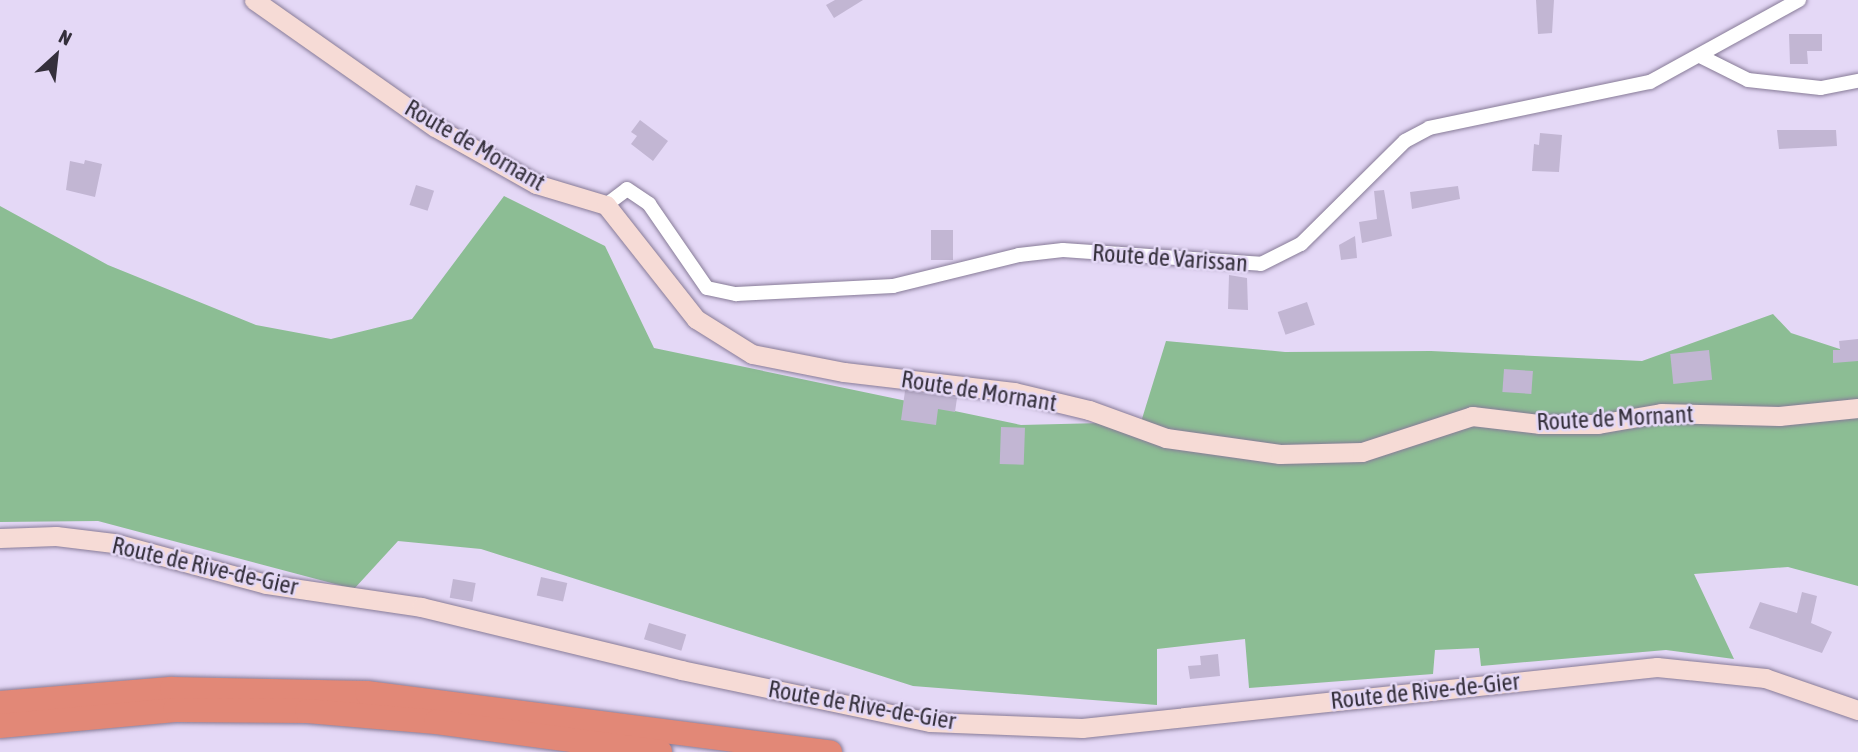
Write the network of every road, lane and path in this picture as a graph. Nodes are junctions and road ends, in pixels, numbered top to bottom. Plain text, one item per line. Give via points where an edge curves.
1 (254, 0) edge
2 (1799, 0) edge
3 (1702, 57) junction
4 (1858, 81) edge
5 (606, 205) junction
6 (1858, 408) edge
7 (0, 538) edge
8 (0, 703) edge
9 (1858, 710) edge
10 (0, 726) edge
11 (660, 752) edge
12 (830, 752) edge

1 - 5 main road, Route de Mornant via 435,127 536,184
2 - 3 street, Route de Varissan via 1753,22
3 - 4 street via 1748,80 1821,88
3 - 5 street, Route de Varissan via 1650,82 1429,128 1405,141 1301,244 1261,264 1063,250 1019,255 893,286 736,294 707,288 649,204 627,189
5 - 6 main road, Route de Mornant via 696,319 752,355 844,372 1014,392 1089,410 1166,439 1223,449 1280,454 1362,452 1472,416 1539,424 1598,424 1661,413 1779,416
7 - 9 main road, Route de Rive-de-Gier via 56,536 114,543 266,584 421,607 681,670 930,722 1082,728 1657,667 1765,678
8 - 12 highway via 172,689 368,693
10 - 11 highway via 175,709 307,711 436,722

